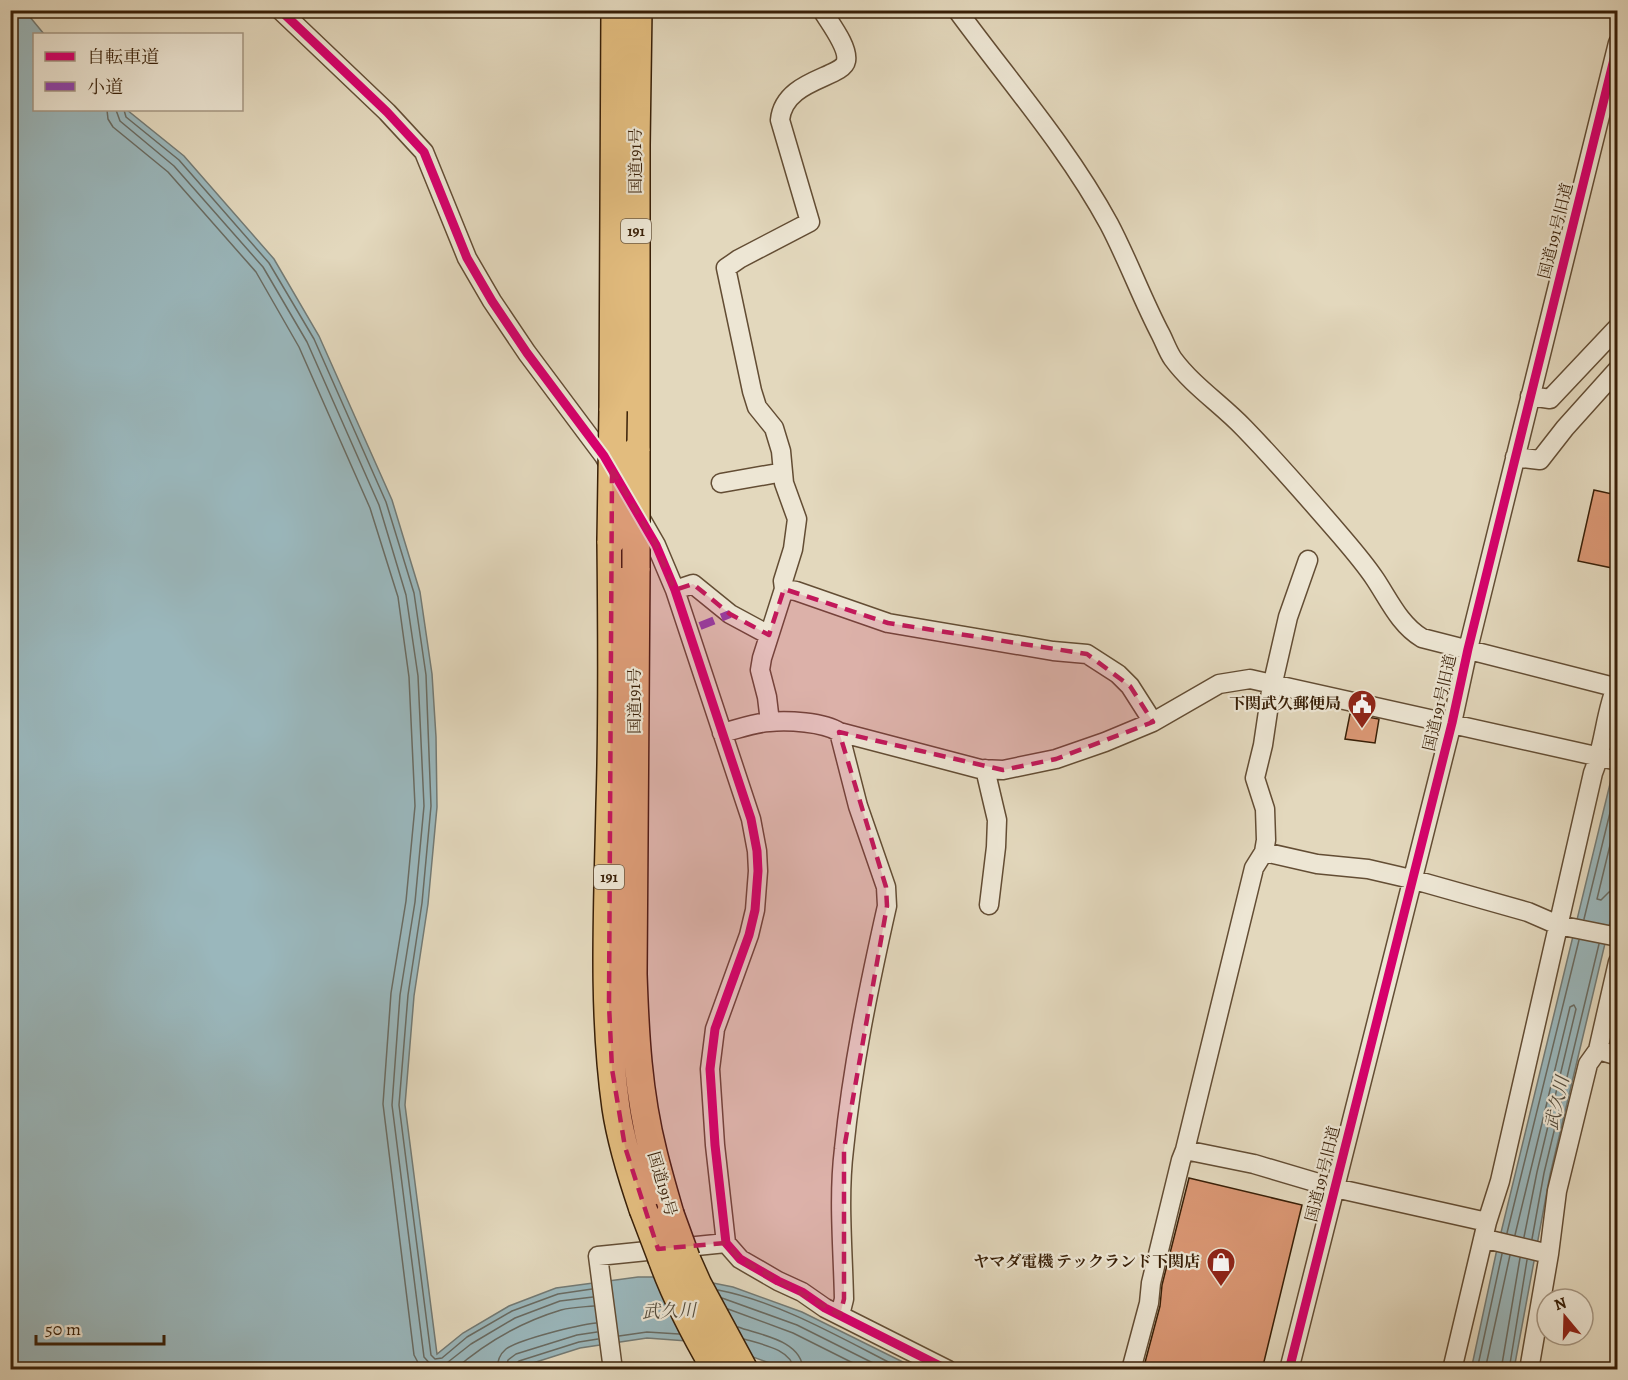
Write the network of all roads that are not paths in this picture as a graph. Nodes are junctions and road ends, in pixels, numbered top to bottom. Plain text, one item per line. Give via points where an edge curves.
1 (280, 10) edge
2 (602, 10) edge
3 (615, 10) edge
4 (638, 10) edge
5 (822, 10) edge
6 (957, 10) edge
7 (1617, 43) edge
8 (614, 148) junction
9 (1617, 327) edge
10 (1615, 376) edge
11 (1530, 396) junction
12 (1515, 457) junction
13 (783, 474) junction
14 (721, 483) dead end
15 (1308, 560) dead end
16 (784, 589) junction
17 (675, 590) junction
18 (769, 635) junction
19 (1468, 649) junction
20 (1273, 684) junction
21 (1617, 686) edge
22 (770, 722) junction
23 (1153, 722) junction
24 (1452, 723) junction
25 (839, 732) junction
26 (722, 733) junction
27 (1609, 759) edge
28 (985, 769) junction
29 (1264, 852) junction
30 (1411, 879) junction
31 (989, 905) dead end
32 (1562, 925) junction
33 (1616, 937) edge
34 (1617, 962) edge
35 (1598, 1050) junction
36 (1617, 1056) edge
37 (1185, 1149) junction
38 (1335, 1188) junction
39 (1489, 1231) junction
40 (726, 1243) junction
41 (1547, 1253) junction
42 (840, 1315) junction
43 (613, 1370) edge
44 (716, 1370) edge
45 (744, 1370) edge
46 (948, 1370) edge
47 (1131, 1370) edge
48 (1289, 1370) edge
49 (1452, 1370) edge
50 (1529, 1370) edge

1 - 17 street via 424,152 467,258 527,353 604,456 656,544
2 - 8 highway
3 - 8 highway, 国道191号 / 191
4 - 45 highway, 国道191号 / 191, bridge via 635,1040 652,1151 670,1214 698,1286
5 - 13 street via 840,38 846,63 793,93 781,111 780,120 810,222 726,268 752,391 757,407 774,428
6 - 19 street via 1083,182 1131,269 1154,324 1187,376 1251,435 1343,538 1408,630 1422,638
7 - 11 street, 国道191号旧道
8 - 44 highway, 国道191号 / 191, bridge via 610,1047 616,1111 643,1209 671,1284
9 - 11 street via 1550,399
10 - 12 street via 1540,460
11 - 12 street, 国道191号旧道
12 - 19 street, 国道191号旧道
13 - 14 street
13 - 16 street via 797,527
15 - 20 street via 1288,617
16 - 18 street
16 - 23 street via 888,623 1087,654 1131,686
17 - 18 street via 693,584 730,614
17 - 26 street
18 - 22 street via 760,670
19 - 21 street
19 - 24 street, 国道191号旧道
20 - 23 street via 1250,679 1220,684
20 - 24 street
20 - 29 street via 1255,778 1265,809
21 - 27 street via 1602,738
22 - 25 street via 808,724
22 - 26 street
23 - 28 street via 1056,759 1003,770
24 - 27 street
24 - 30 street, 国道191号旧道
25 - 28 street
25 - 42 street via 858,806 886,887 887,906 858,1050 844,1149 844,1299
26 - 40 street via 751,819 758,872 749,935 720,1012 711,1060 710,1088
27 - 32 street via 1593,773
28 - 31 street via 997,820
29 - 30 street
29 - 37 street via 1254,868
30 - 32 street
30 - 38 street, 国道191号旧道
32 - 33 street
32 - 39 street
34 - 35 street
35 - 36 street
35 - 41 street via 1588,1064 1557,1191
37 - 38 street
37 - 47 street
38 - 39 street
38 - 48 street, 国道191号旧道
39 - 41 street
39 - 49 street
40 - 42 street via 740,1259
40 - 43 street via 598,1256
41 - 50 street
42 - 46 street

